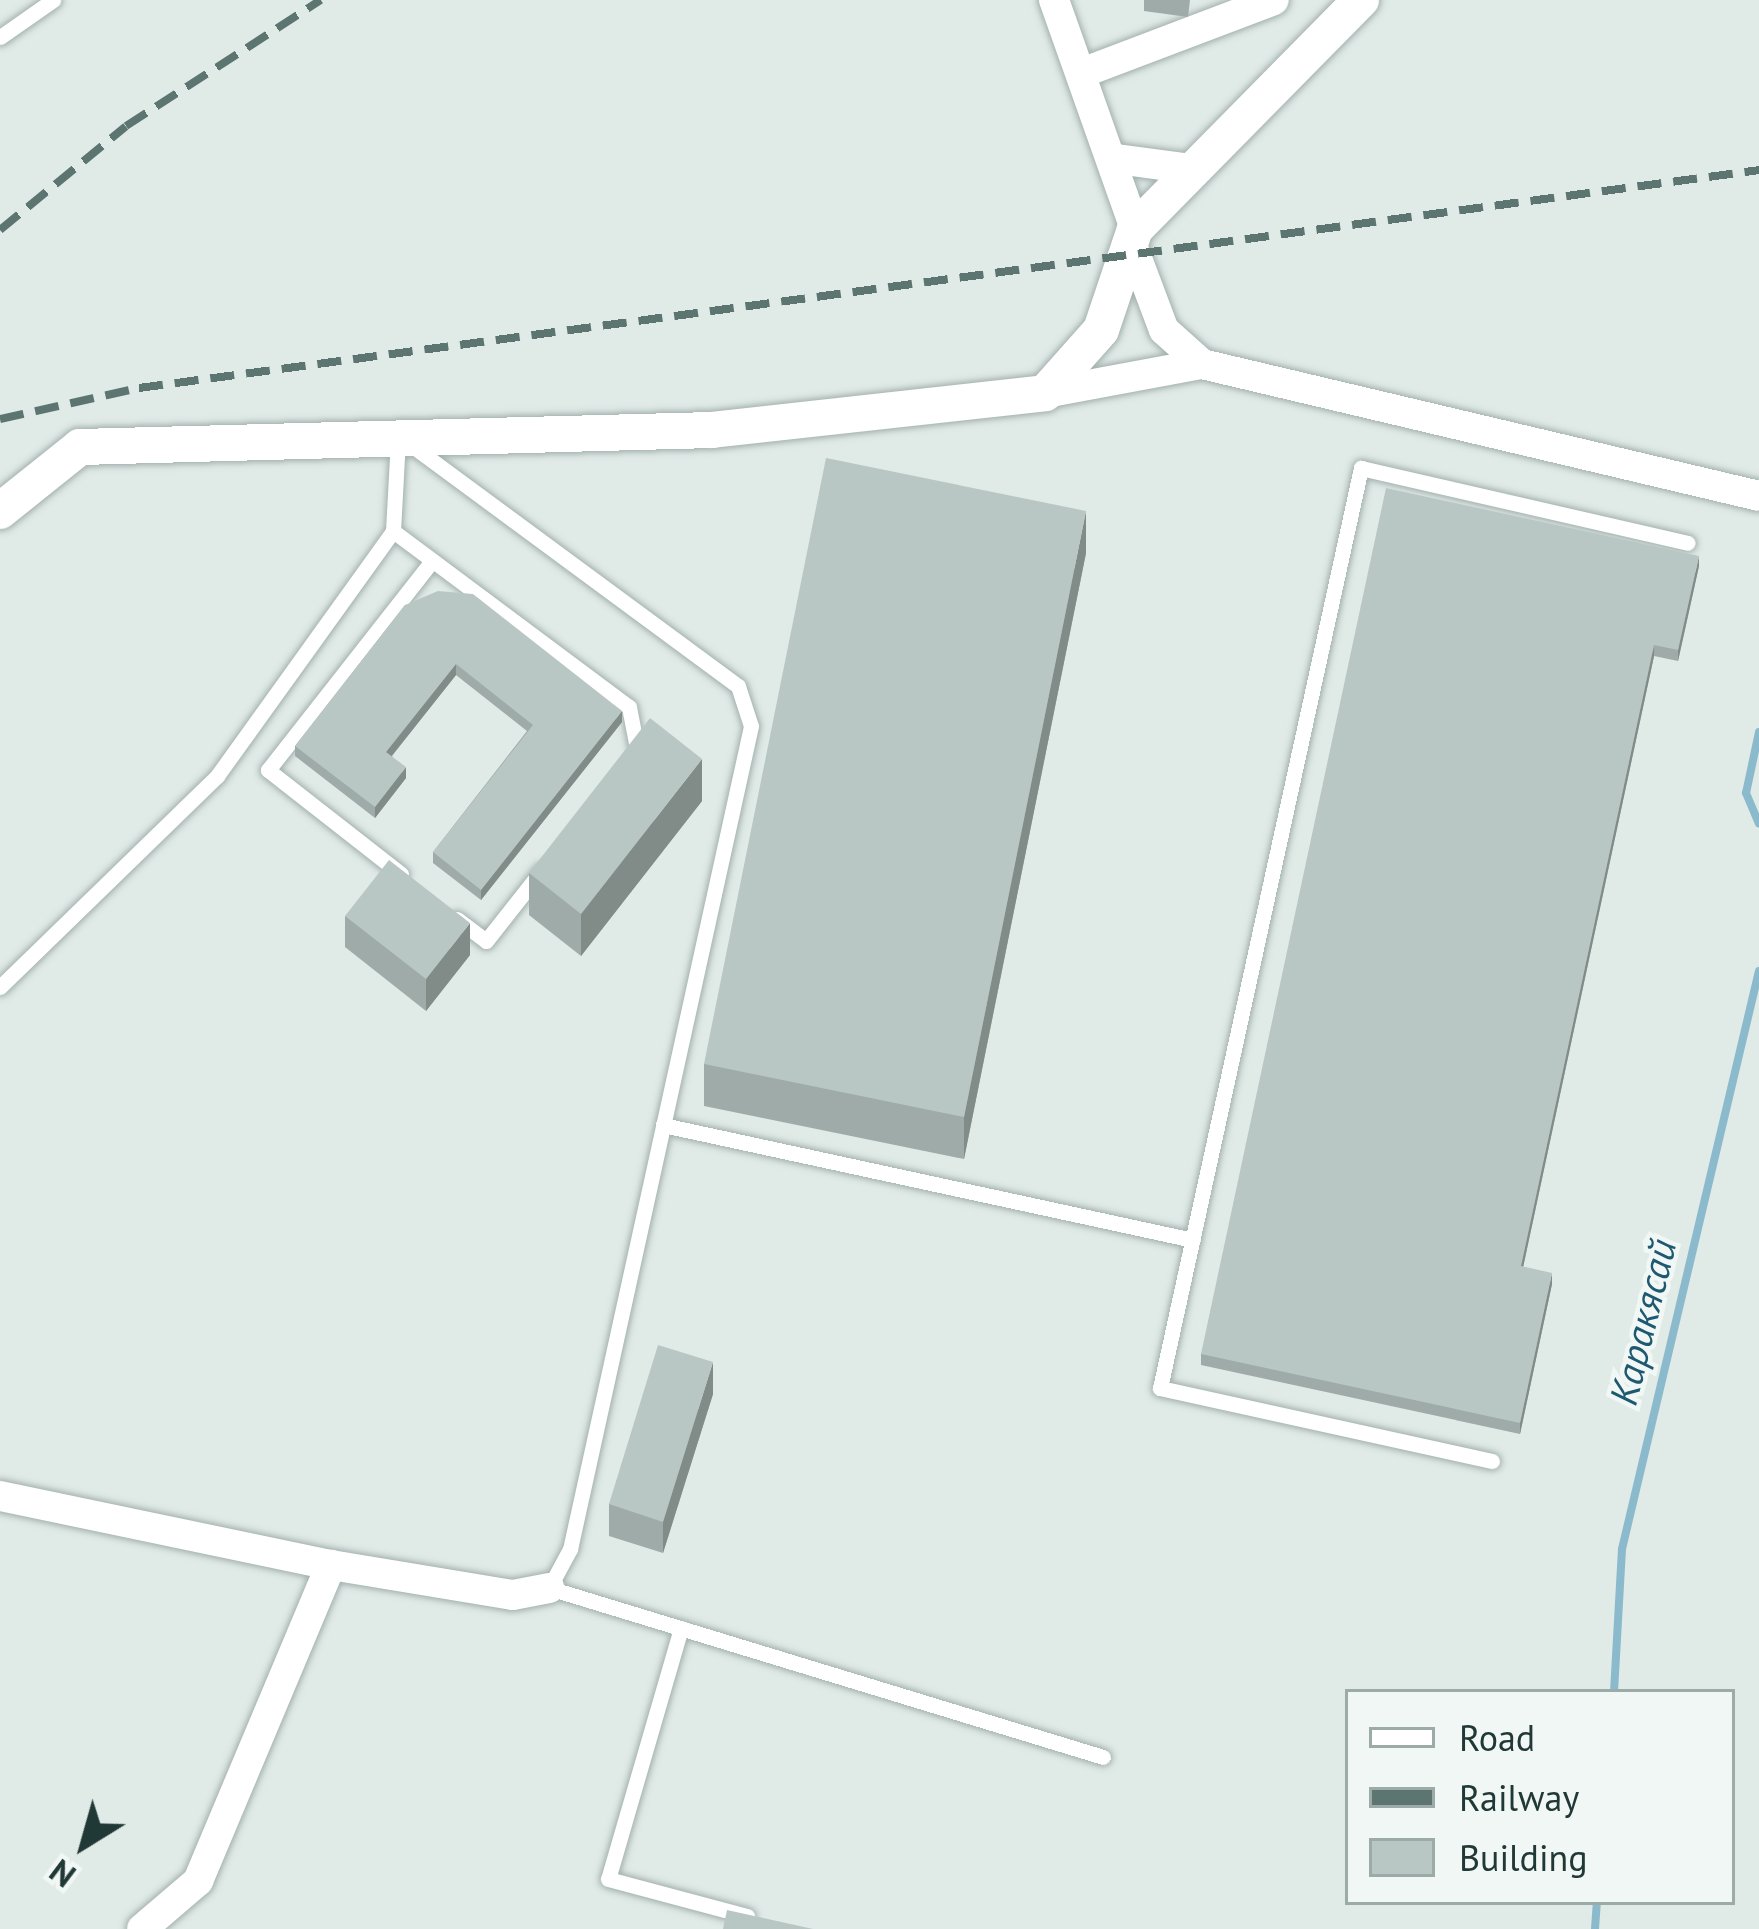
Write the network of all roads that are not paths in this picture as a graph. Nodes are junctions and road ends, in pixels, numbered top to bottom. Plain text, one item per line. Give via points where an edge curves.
1 (53, 0) edge
2 (1054, 0) edge
3 (1274, 0) edge
4 (1361, 0) edge
5 (0, 37) edge
6 (1082, 73) junction
7 (1118, 159) junction
8 (1184, 168) junction
9 (1135, 241) junction
10 (1202, 364) junction
11 (1045, 393) junction
12 (399, 436) junction
13 (1759, 496) edge
14 (0, 511) edge
15 (393, 531) junction
16 (1688, 543) dead end
17 (431, 562) junction
18 (627, 762) edge
19 (556, 852) edge
20 (413, 884) edge
21 (432, 899) edge
22 (0, 987) edge
23 (663, 1125) junction
24 (1192, 1240) junction
25 (1492, 1461) dead end
26 (0, 1496) edge
27 (331, 1565) junction
28 (549, 1588) junction
29 (681, 1628) junction
30 (1103, 1757) dead end
31 (775, 1923) edge
32 (142, 1929) edge

1 - 5 lane
2 - 6 street
3 - 6 street
4 - 8 street
6 - 7 street
7 - 8 street
7 - 9 street
8 - 9 street
9 - 10 street via 1164,330
9 - 11 street via 1102,329
10 - 11 street
10 - 13 street
11 - 12 street via 712,430
12 - 14 street via 80,446
12 - 15 lane
12 - 23 lane via 738,686 751,726
15 - 17 lane
15 - 22 lane via 217,776
16 - 24 lane via 1361,468
17 - 18 lane via 629,707 641,744
17 - 20 lane via 268,770
19 - 21 lane via 486,941
23 - 24 lane
23 - 28 lane via 570,1549
24 - 25 lane via 1160,1388
26 - 27 street
27 - 28 street via 513,1594
27 - 32 street via 197,1881
28 - 29 lane
29 - 30 lane
29 - 31 lane via 608,1879

